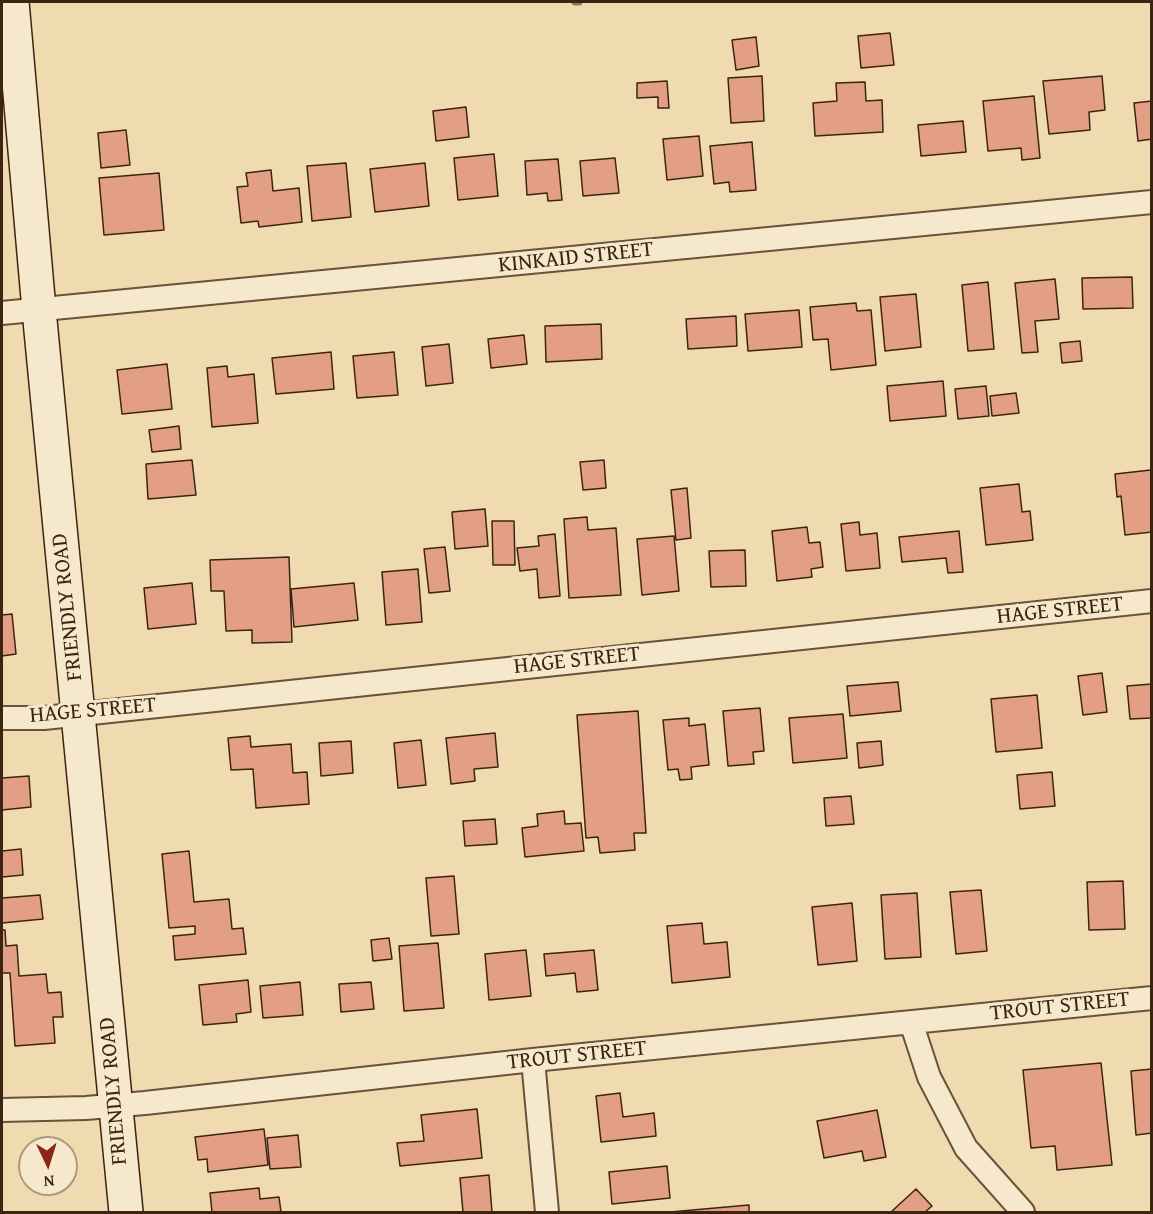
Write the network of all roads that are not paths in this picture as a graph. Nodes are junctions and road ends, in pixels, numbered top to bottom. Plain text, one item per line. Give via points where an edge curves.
1 (13, 10) edge
2 (1152, 202) edge
3 (39, 310) junction
4 (2, 313) edge
5 (1152, 601) edge
6 (79, 714) junction
7 (2, 718) edge
8 (1152, 998) edge
9 (911, 1022) junction
10 (533, 1060) junction
11 (116, 1106) junction
12 (2, 1110) edge
13 (126, 1212) edge
14 (547, 1212) edge
15 (1023, 1212) edge

1 - 3 street, FRIENDLY ROAD
2 - 3 street, KINKAID STREET
3 - 4 street, KINKAID STREET
3 - 6 street, FRIENDLY ROAD
5 - 6 street, HAGE STREET
6 - 7 street, HAGE STREET
6 - 11 street, FRIENDLY ROAD
8 - 9 street, TROUT STREET
9 - 10 street, TROUT STREET
9 - 15 street via 929,1077 966,1148
10 - 11 street, TROUT STREET
10 - 14 street
11 - 12 street, TROUT STREET
11 - 13 street, FRIENDLY ROAD

